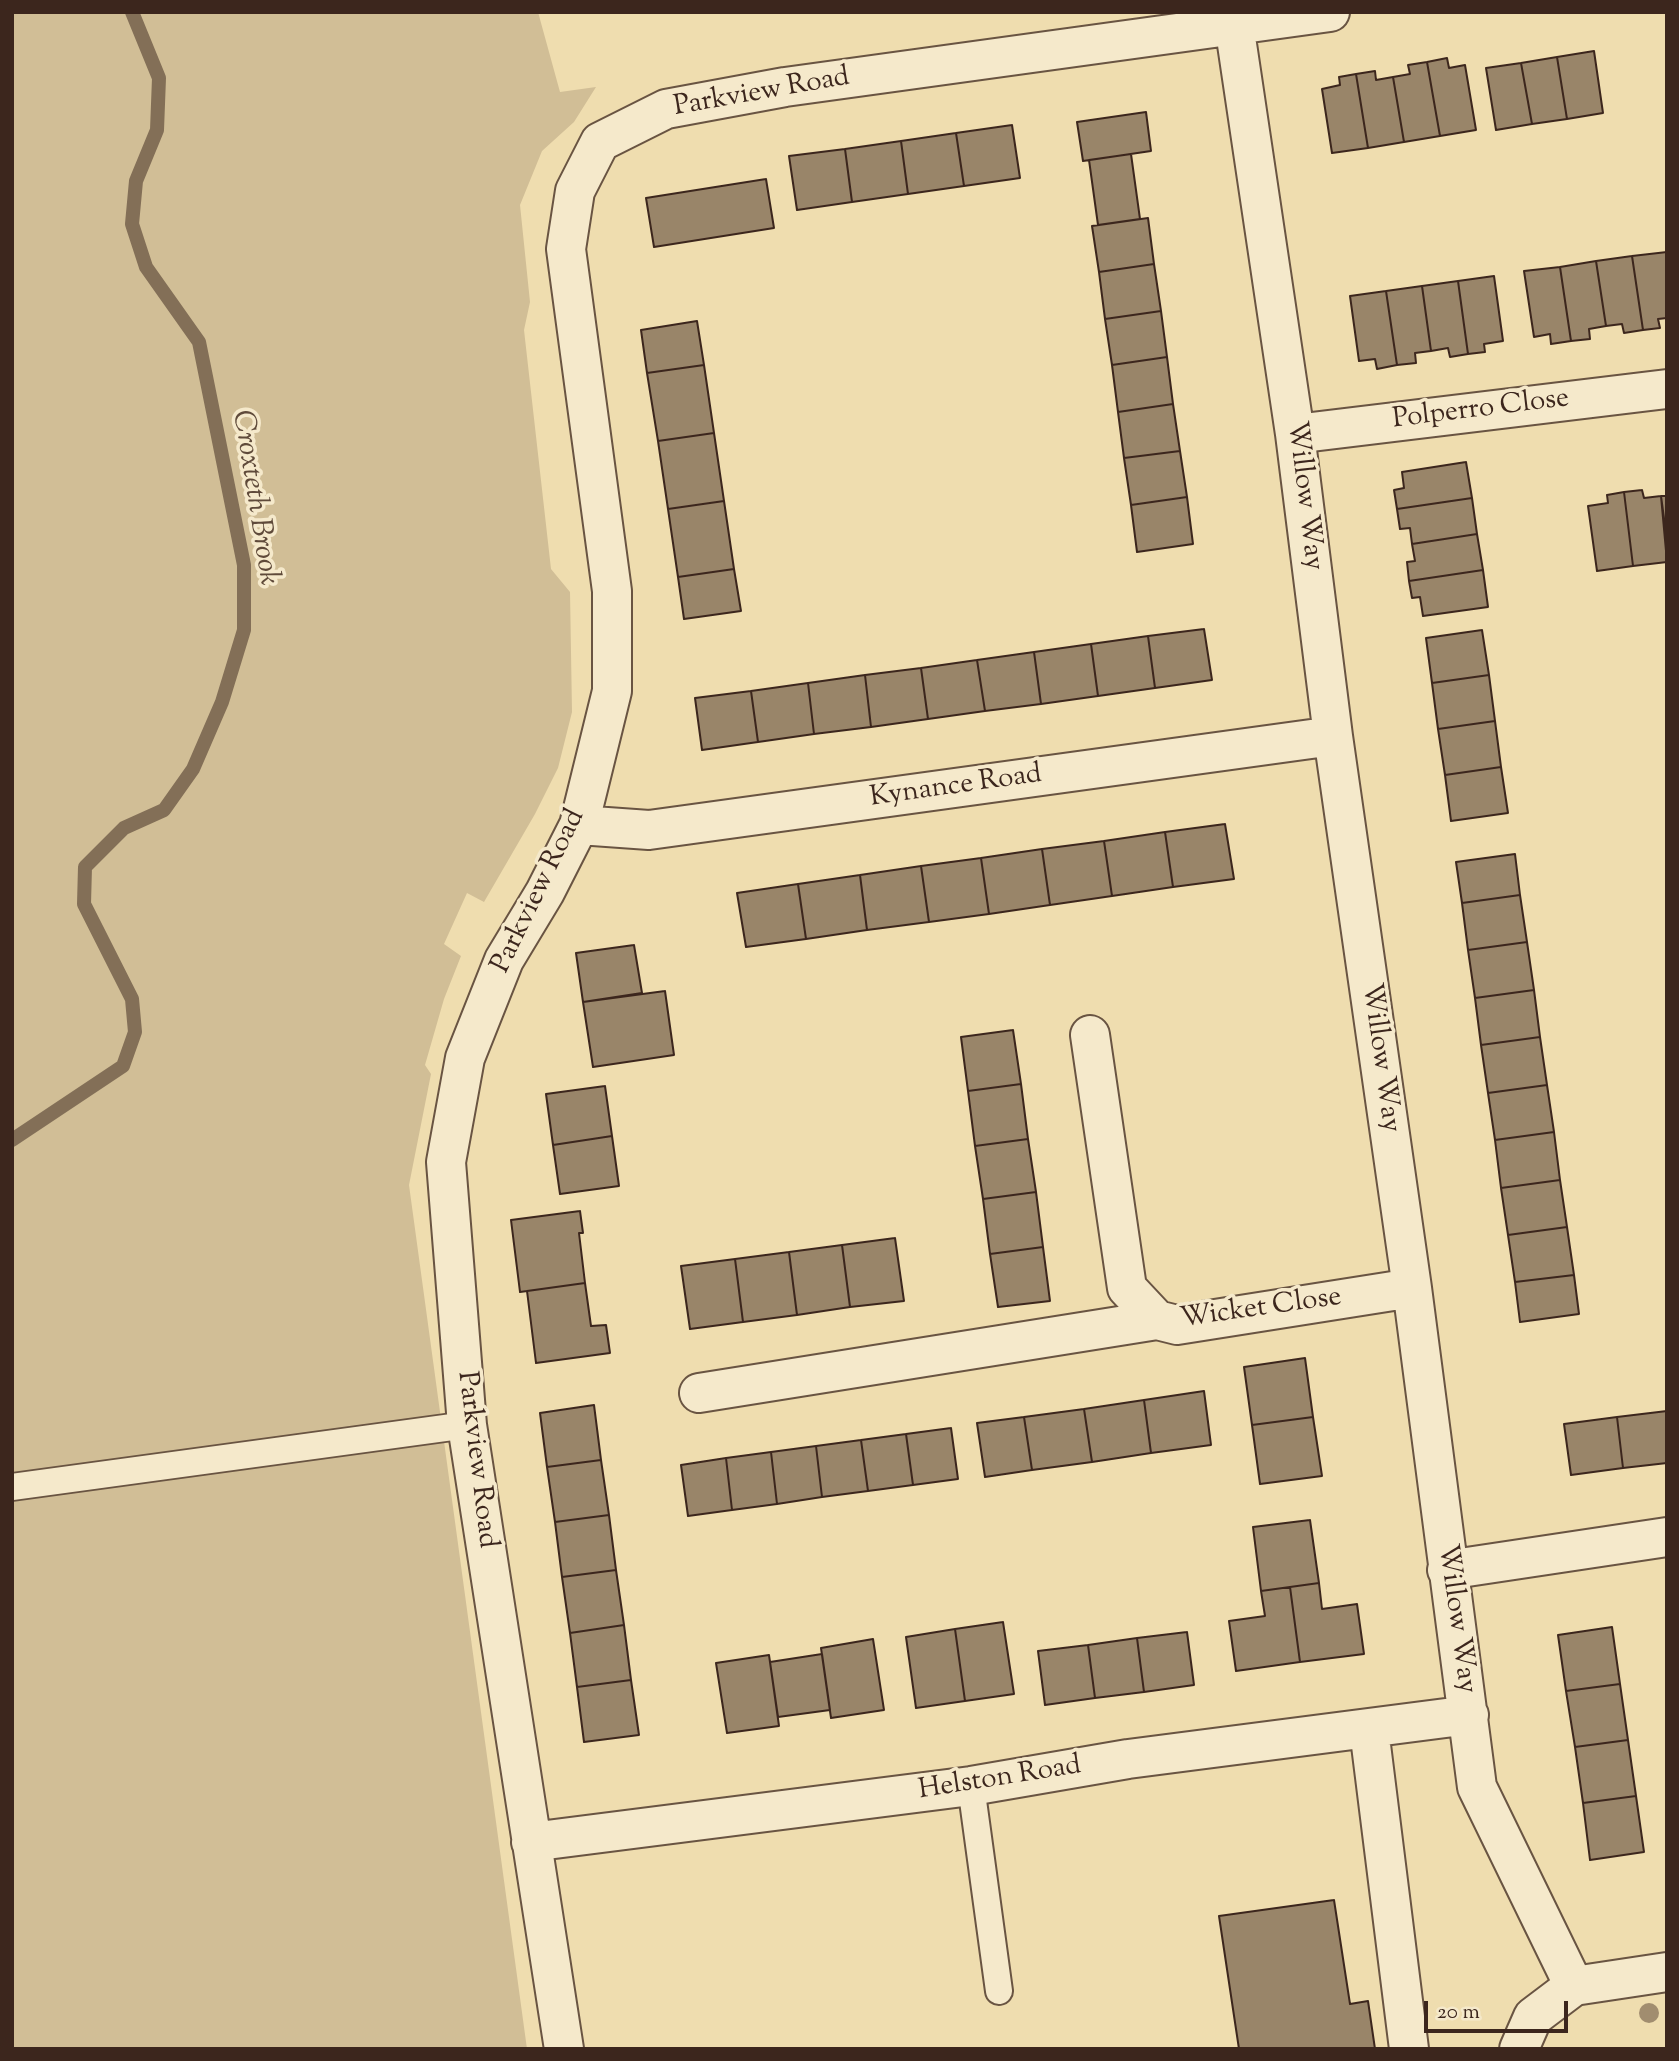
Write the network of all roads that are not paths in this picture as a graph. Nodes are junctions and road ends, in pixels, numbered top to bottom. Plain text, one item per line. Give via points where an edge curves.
1 (1330, 12) edge
2 (1234, 24) junction
3 (1667, 389) edge
4 (1295, 434) junction
5 (1334, 736) junction
6 (579, 825) junction
7 (1090, 1035) dead end
8 (1412, 1288) junction
9 (1157, 1320) junction
10 (699, 1393) dead end
11 (467, 1425) junction
12 (12, 1487) edge
13 (1667, 1537) edge
14 (1447, 1570) junction
15 (1469, 1715) junction
16 (1369, 1730) junction
17 (971, 1786) junction
18 (531, 1842) junction
19 (1667, 1972) edge
20 (1574, 1986) junction
21 (999, 1992) dead end
22 (564, 2049) edge
23 (1409, 2049) edge
24 (1519, 2049) edge

1 - 2 street, Parkview Road
2 - 4 street, Willow Way
2 - 6 street, Parkview Road via 666,109 600,142 575,191 566,249 612,591 612,691
3 - 4 street, Polperro Close
4 - 5 street, Willow Way
5 - 6 street, Kynance Road via 649,830
5 - 8 street, Willow Way
6 - 11 street, Parkview Road via 504,960 465,1058 446,1162
7 - 9 street, Wicket Close via 1127,1288
8 - 9 street, Wicket Close via 1177,1325
8 - 14 street, Willow Way
9 - 10 street
11 - 12 lane
11 - 18 street, Parkview Road
13 - 14 street
14 - 15 street, Willow Way
15 - 16 street, Helston Road
15 - 20 street, Willow Way via 1477,1787
16 - 17 street, Helston Road via 1128,1759
16 - 23 street
17 - 18 street, Helston Road
17 - 21 lane
18 - 22 street, Parkview Road
19 - 20 street
20 - 24 street via 1533,2017

